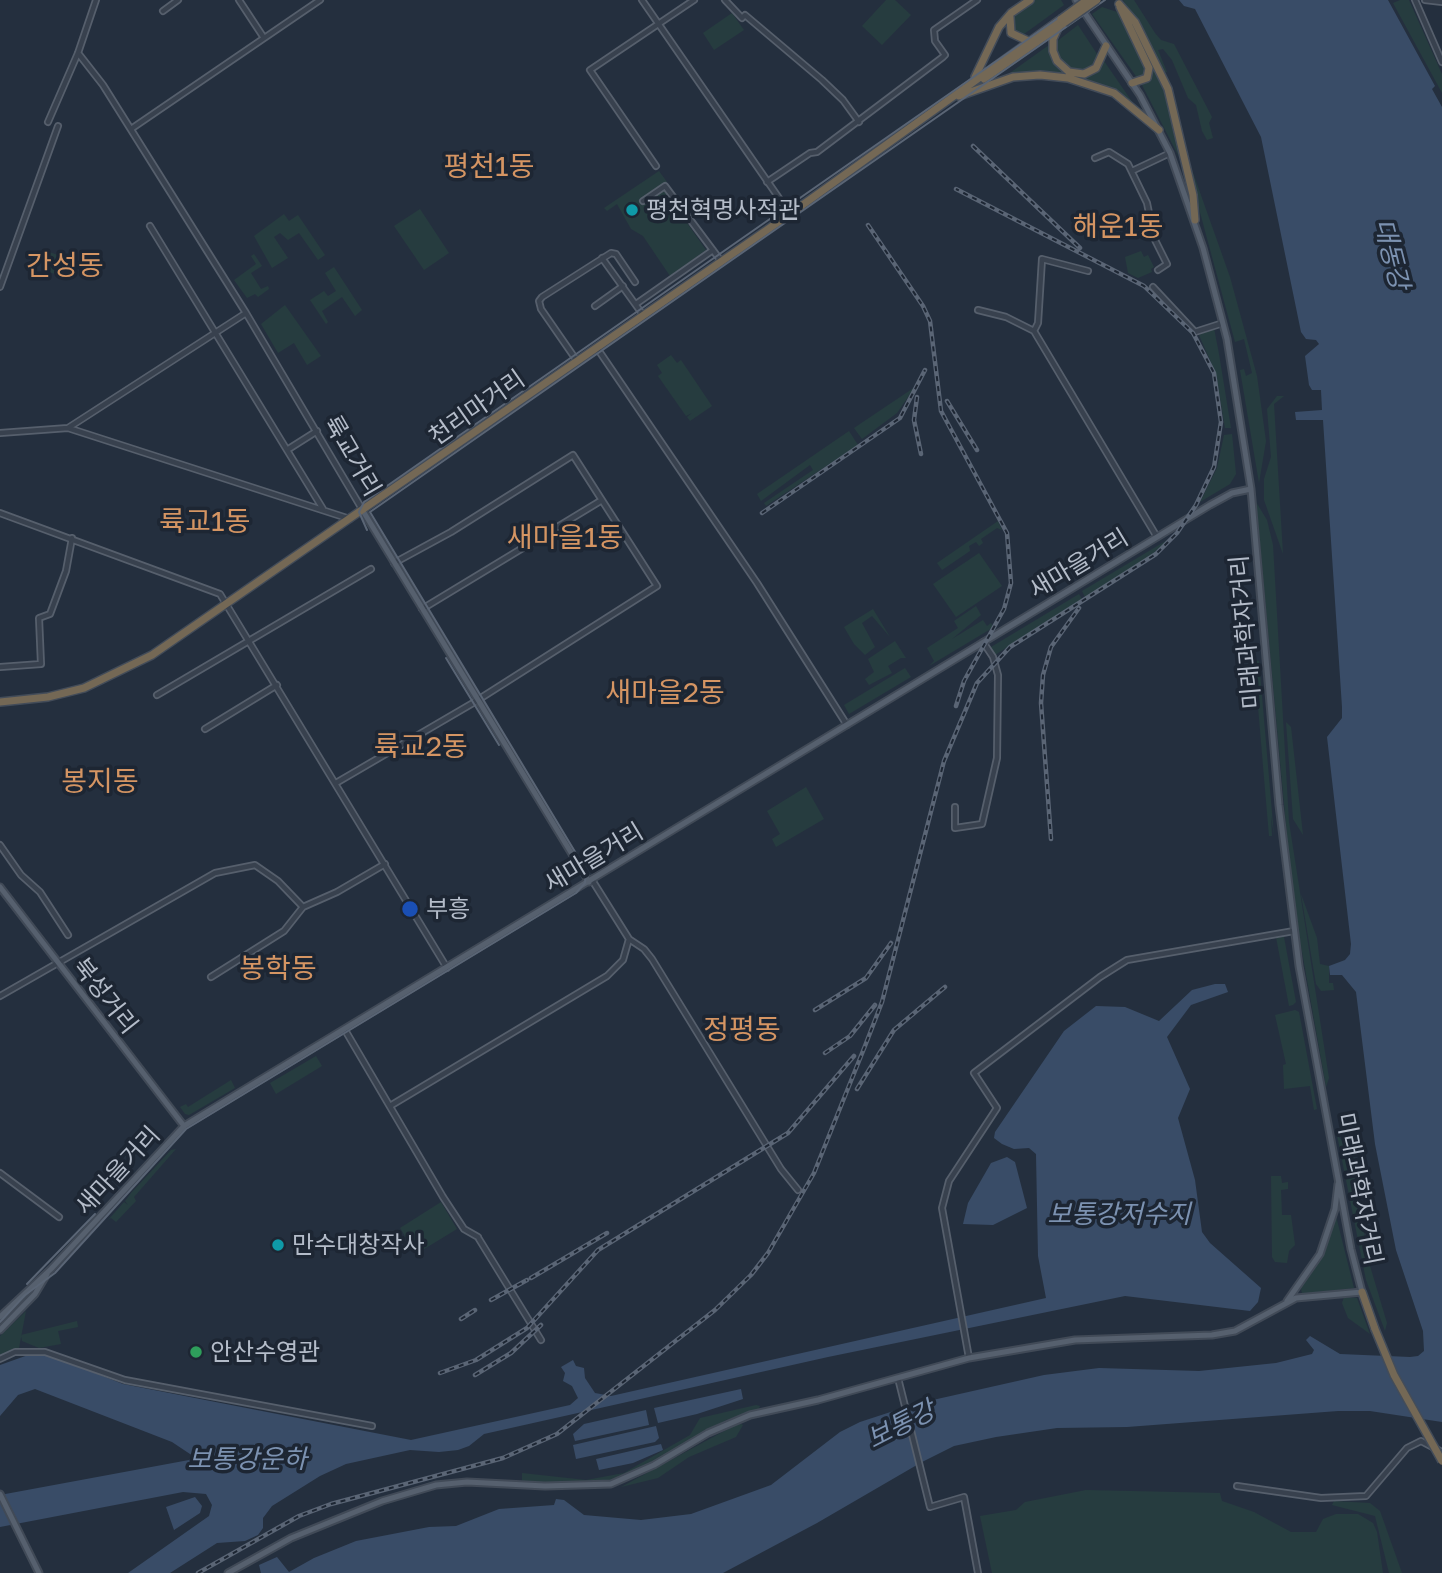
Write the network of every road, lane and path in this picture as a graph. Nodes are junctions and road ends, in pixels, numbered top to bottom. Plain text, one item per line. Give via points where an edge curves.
1 (96, 0) edge
2 (178, 0) edge
3 (239, 0) edge
4 (320, 0) edge
5 (642, 0) edge
6 (694, 0) edge
7 (725, 0) edge
8 (977, 0) edge
9 (1030, 0) edge
10 (1076, 0) edge
11 (1087, 0) edge
12 (1097, 0) edge
13 (1415, 0) edge
14 (1425, 0) edge
15 (1118, 2) edge
16 (1442, 2) edge
17 (163, 10) dead end
18 (1011, 13) junction
19 (1062, 21) junction
20 (658, 24) junction
21 (264, 38) junction
22 (1029, 41) junction
23 (1107, 46) junction
24 (78, 52) junction
25 (1442, 62) edge
26 (1132, 83) junction
27 (955, 97) junction
28 (48, 122) dead end
29 (859, 122) junction
30 (58, 125) dead end
31 (131, 129) junction
32 (1159, 130) junction
33 (1170, 153) junction
34 (1095, 158) dead end
35 (656, 166) dead end
36 (1132, 171) junction
37 (767, 182) junction
38 (643, 201) dead end
39 (790, 214) junction
40 (1195, 220) junction
41 (150, 226) dead end
42 (713, 250) junction
43 (602, 258) junction
44 (722, 261) junction
45 (1158, 270) dead end
46 (1088, 271) dead end
47 (635, 282) dead end
48 (623, 286) junction
49 (0, 287) edge
50 (1153, 287) dead end
51 (636, 304) junction
52 (595, 306) dead end
53 (978, 310) dead end
54 (246, 313) junction
55 (643, 315) junction
56 (1223, 323) junction
57 (1034, 331) junction
58 (215, 333) junction
59 (597, 348) junction
60 (577, 361) junction
61 (68, 428) junction
62 (317, 431) junction
63 (0, 433) edge
64 (288, 450) junction
65 (1251, 489) junction
66 (602, 500) junction
67 (324, 510) junction
68 (363, 511) junction
69 (0, 513) edge
70 (351, 519) junction
71 (1157, 537) junction
72 (72, 538) junction
73 (394, 564) junction
74 (371, 569) dead end
75 (225, 601) junction
76 (422, 609) junction
77 (250, 641) junction
78 (983, 642) junction
79 (0, 667) edge
80 (276, 685) junction
81 (157, 695) dead end
82 (477, 700) junction
83 (0, 702) edge
84 (847, 725) junction
85 (205, 729) dead end
86 (336, 783) junction
87 (955, 807) dead end
88 (0, 845) edge
89 (385, 864) junction
90 (590, 881) junction
91 (0, 887) edge
92 (303, 908) junction
93 (1294, 930) junction
94 (68, 935) dead end
95 (629, 939) junction
96 (57, 963) junction
97 (447, 968) junction
98 (211, 977) dead end
99 (0, 996) edge
100 (345, 1030) junction
101 (390, 1107) junction
102 (184, 1126) junction
103 (0, 1173) edge
104 (1339, 1177) junction
105 (798, 1190) dead end
106 (59, 1217) dead end
107 (51, 1269) junction
108 (1362, 1292) junction
109 (1287, 1301) junction
110 (0, 1317) edge
111 (0, 1330) edge
112 (541, 1340) dead end
113 (969, 1358) junction
114 (0, 1359) edge
115 (898, 1378) junction
116 (372, 1426) dead end
117 (1442, 1452) edge
118 (1442, 1461) edge
119 (1237, 1486) dead end
120 (0, 1494) edge
121 (39, 1573) edge
122 (228, 1573) edge
123 (978, 1573) edge

1 - 24 street
2 - 17 street
3 - 21 street
4 - 21 street
5 - 20 street
6 - 20 street
7 - 29 street via 822,80
8 - 29 street via 934,30 935,41 945,55
9 - 18 highway
10 - 23 main road, 미래과학자거리
11 - 19 highway, bridge
12 - 19 highway, bridge
13 - 25 street
14 - 16 street
15 - 26 highway via 1149,68 1147,78
15 - 40 highway via 1135,22 1168,89
18 - 22 highway via 1011,33
18 - 27 highway via 994,37 981,69
19 - 22 highway, 천리마거리
19 - 23 highway via 1053,51 1069,72 1084,74 1096,68
19 - 27 highway, 천리마거리
20 - 35 street via 590,70
20 - 37 street
21 - 31 street
22 - 27 highway, 천리마거리
23 - 26 main road, 미래과학자거리
24 - 28 street
24 - 31 street, 륙교거리
26 - 32 main road, 미래과학자거리
27 - 32 highway via 1013,77 1068,78 1114,93
27 - 39 highway, 천리마거리
29 - 37 street
30 - 49 street
31 - 54 street, 륙교거리
32 - 33 main road, 미래과학자거리
33 - 36 street
33 - 40 main road, 미래과학자거리
34 - 36 street via 1109,152
36 - 45 street via 1167,264
37 - 39 street
38 - 42 street via 665,186
39 - 44 highway, 천리마거리
40 - 56 main road, 미래과학자거리
41 - 58 street
42 - 44 street
42 - 51 street
43 - 47 street via 616,254
43 - 48 street
43 - 60 street via 539,301
44 - 55 highway, 천리마거리
46 - 57 street via 1042,259
48 - 51 street
48 - 52 street
50 - 56 street via 1195,332
51 - 55 street
53 - 57 street
54 - 58 street
54 - 62 street, 륙교거리
55 - 59 highway, 천리마거리
56 - 65 main road, 미래과학자거리
57 - 71 street
58 - 61 street
58 - 64 street
59 - 60 highway, 천리마거리
59 - 84 street
60 - 68 highway, 천리마거리
61 - 63 street
61 - 67 street
62 - 64 street
62 - 68 street, 륙교거리
64 - 67 street
65 - 71 main road, 새마을거리 via 1232,493
65 - 93 main road, 미래과학자거리
66 - 73 street via 573,455
66 - 76 street
66 - 82 street via 657,586
67 - 70 street
68 - 70 highway, 천리마거리
68 - 73 main road, 륙교거리
69 - 72 street
70 - 75 highway, 천리마거리
71 - 78 main road, 새마을거리
72 - 75 street via 212,588
72 - 79 street via 50,614 39,618 41,664
73 - 76 main road, 륙교거리
74 - 77 street
75 - 77 street
75 - 83 highway, 천리마거리 via 152,655 102,681 67,693
76 - 82 main road, 륙교거리
77 - 80 street
77 - 81 street
78 - 84 main road, 새마을거리
78 - 87 street via 998,675 997,758 982,824 954,828
80 - 85 street
80 - 86 street
82 - 86 street
82 - 90 main road, 륙교거리
84 - 90 main road, 새마을거리
86 - 89 street
88 - 94 street via 40,892
89 - 92 street
89 - 97 street
90 - 95 street
90 - 97 main road, 새마을거리
91 - 96 main road, 북성거리
92 - 96 street via 261,869 243,865 207,876
92 - 98 street via 284,931
93 - 104 main road, 미래과학자거리
93 - 113 street via 1127,960 974,1073 997,1108 949,1181 943,1199
95 - 101 street via 623,960 607,976
95 - 105 street via 652,959
96 - 99 street
96 - 102 main road, 북성거리
97 - 100 main road, 새마을거리
100 - 101 street
100 - 102 main road, 새마을거리
101 - 112 street via 464,1229 479,1238
102 - 107 main road, 새마을거리
103 - 106 street
104 - 108 main road, 미래과학자거리
104 - 109 main road via 1335,1209 1320,1254
107 - 110 main road, 새마을거리
107 - 111 main road via 35,1294
108 - 109 main road
108 - 118 highway, bridge via 1394,1375
109 - 113 main road via 1235,1332 1075,1340
113 - 115 main road
114 - 116 street via 16,1352 44,1352 125,1380
115 - 122 main road via 729,1422 611,1484 452,1483 382,1501 291,1538
115 - 123 street via 927,1500 930,1507 964,1497
117 - 119 street via 1421,1441 1407,1448 1366,1496 1321,1498
120 - 121 main road

